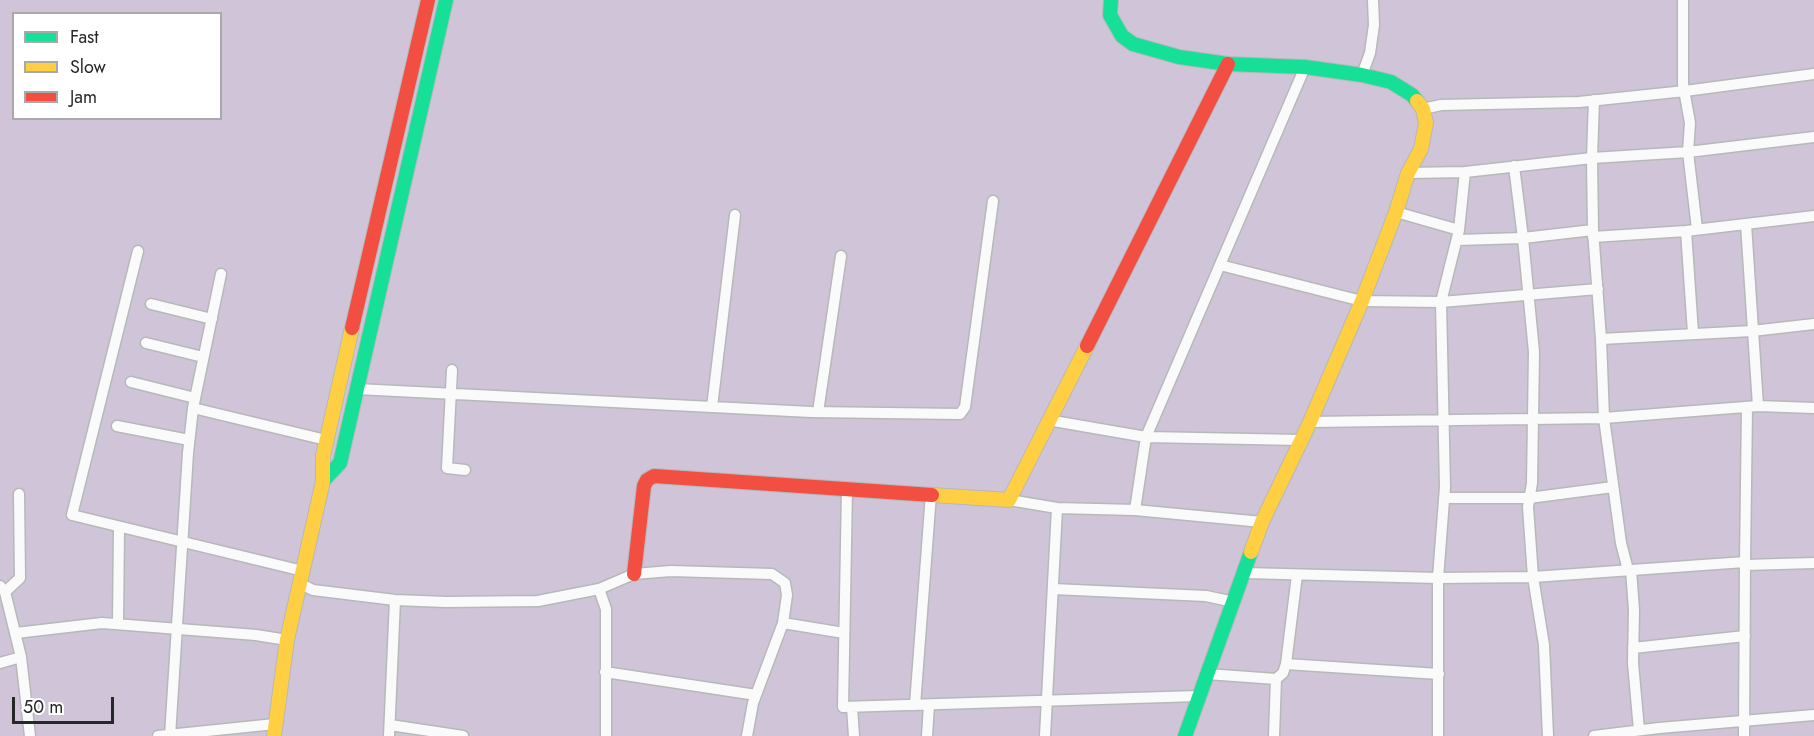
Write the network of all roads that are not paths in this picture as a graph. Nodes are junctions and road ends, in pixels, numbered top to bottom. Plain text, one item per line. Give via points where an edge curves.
1 (428, 0) edge
2 (446, 0) edge
3 (1111, 0) edge
4 (1373, 0) edge
5 (1683, 0) edge
6 (1228, 64) junction
7 (1305, 67) junction
8 (1814, 74) edge
9 (1362, 75) junction
10 (1685, 92) junction
11 (1594, 100) junction
12 (1423, 109) junction
13 (1814, 137) edge
14 (1688, 152) junction
15 (1592, 158) junction
16 (1514, 166) junction
17 (1465, 172) junction
18 (1408, 173) junction
19 (993, 201) dead end
20 (1396, 212) junction
21 (735, 215) dead end
22 (1814, 216) edge
23 (1746, 224) junction
24 (1691, 230) junction
25 (1593, 234) junction
26 (1458, 235) junction
27 (1523, 238) junction
28 (138, 251) dead end
29 (841, 256) dead end
30 (1220, 265) junction
31 (222, 274) dead end
32 (1598, 289) junction
33 (1529, 296) junction
34 (1362, 301) junction
35 (1441, 302) junction
36 (152, 304) dead end
37 (212, 319) junction
38 (1814, 324) edge
39 (1752, 331) junction
40 (1693, 333) junction
41 (1601, 339) junction
42 (146, 343) dead end
43 (203, 357) junction
44 (452, 370) dead end
45 (131, 382) dead end
46 (357, 389) junction
47 (451, 394) junction
48 (194, 403) junction
49 (1752, 406) junction
50 (712, 407) junction
51 (1814, 408) edge
52 (818, 412) junction
53 (1604, 418) junction
54 (1048, 420) junction
55 (1444, 420) junction
56 (1533, 420) junction
57 (1310, 422) junction
58 (117, 426) dead end
59 (1146, 437) junction
60 (189, 440) junction
61 (326, 440) junction
62 (1301, 440) junction
63 (465, 470) dead end
64 (323, 481) junction
65 (1613, 487) junction
66 (847, 489) junction
67 (19, 494) dead end
68 (931, 494) junction
69 (1444, 498) junction
70 (1529, 498) junction
71 (1009, 500) junction
72 (1057, 508) junction
73 (1135, 510) junction
74 (1262, 522) junction
75 (119, 526) junction
76 (183, 542) junction
77 (1814, 563) edge
78 (1745, 564) junction
79 (1629, 570) junction
80 (1245, 573) junction
81 (634, 574) junction
82 (1297, 574) junction
83 (1533, 577) junction
84 (302, 578) junction
85 (1438, 578) junction
86 (3, 589) edge
87 (599, 589) junction
88 (1053, 589) junction
89 (394, 600) junction
90 (1234, 602) junction
91 (783, 623) junction
92 (118, 624) junction
93 (178, 628) junction
94 (16, 633) junction
95 (844, 633) junction
96 (1745, 636) junction
97 (287, 639) junction
98 (1633, 648) junction
99 (21, 657) junction
100 (0, 663) edge
101 (1286, 664) junction
102 (605, 672) junction
103 (1207, 674) junction
104 (1439, 674) junction
105 (1276, 679) junction
106 (756, 694) junction
107 (1198, 696) junction
108 (1048, 702) junction
109 (915, 705) junction
110 (929, 705) junction
111 (852, 707) junction
112 (1814, 716) edge
113 (1744, 721) junction
114 (274, 730) edge
115 (1639, 730) junction
116 (390, 731) edge
117 (170, 735) edge
118 (30, 736) edge
119 (158, 736) edge
120 (458, 736) edge
121 (606, 736) edge
122 (747, 736) edge
123 (854, 736) edge
124 (927, 736) edge
125 (1045, 736) edge
126 (1185, 736) edge
127 (1274, 736) edge
128 (1438, 736) edge
129 (1548, 736) edge
130 (1594, 736) edge
131 (1744, 736) edge

1 - 61 street
2 - 46 street
3 - 6 street via 1110,15 1122,36 1134,44 1179,57
4 - 9 street via 1370,53
5 - 10 street
6 - 7 street
6 - 54 street
7 - 9 street
7 - 30 street
8 - 10 street
9 - 12 street via 1391,82 1412,95
10 - 11 street
10 - 14 street via 1690,123
11 - 12 street via 1441,105
11 - 15 street
12 - 18 street via 1426,123 1421,149
13 - 14 street
14 - 15 street
14 - 24 street
15 - 16 street
15 - 25 street
16 - 17 street
16 - 27 street
17 - 18 street
17 - 26 street
18 - 20 street
19 - 52 street via 965,407 960,414
20 - 26 street
20 - 34 street
21 - 50 street
22 - 23 street
23 - 24 street
23 - 39 street
24 - 25 street
24 - 40 street
25 - 27 street
25 - 32 street
26 - 27 street
26 - 35 street
27 - 33 street
28 - 75 street via 72,515
29 - 52 street
30 - 34 street
30 - 59 street
31 - 37 street
32 - 33 street
32 - 41 street
33 - 35 street
33 - 56 street via 1534,352
34 - 35 street
34 - 57 street
35 - 55 street
36 - 37 street
37 - 43 street
38 - 39 street
39 - 40 street
39 - 49 street
40 - 41 street
41 - 53 street
42 - 43 street
43 - 48 street
44 - 47 street
45 - 48 street
46 - 47 street
46 - 64 street via 340,463
47 - 50 street
47 - 63 street via 447,468
48 - 60 street
48 - 61 street
49 - 51 street
49 - 53 street
49 - 78 street
50 - 52 street
53 - 56 street
53 - 65 street
54 - 59 street
54 - 71 street
55 - 56 street
55 - 57 street
55 - 69 street
56 - 70 street
57 - 62 street
58 - 60 street
59 - 62 street
59 - 73 street
60 - 76 street
61 - 64 street
62 - 74 street
64 - 84 street
65 - 70 street
65 - 79 street
66 - 68 street
66 - 81 street via 654,476 644,486
66 - 95 street
67 - 86 street via 20,578
68 - 71 street
68 - 109 street
69 - 70 street
69 - 85 street
70 - 83 street
71 - 72 street
72 - 73 street
72 - 88 street
73 - 74 street
74 - 80 street
75 - 76 street
75 - 92 street
76 - 84 street
76 - 93 street
77 - 78 street
78 - 79 street
78 - 96 street
79 - 83 street
79 - 98 street
80 - 82 street
80 - 90 street
81 - 87 street
81 - 91 street via 772,574 785,583
82 - 85 street
82 - 101 street
83 - 85 street
83 - 129 street via 1544,645
84 - 89 street via 313,590
84 - 97 street
85 - 104 street
86 - 94 street
87 - 89 street via 538,601
87 - 102 street via 606,609
88 - 90 street via 1206,596
88 - 108 street
89 - 116 street
90 - 103 street
91 - 95 street
91 - 106 street
92 - 93 street
92 - 94 street via 102,622
93 - 97 street
93 - 117 street
94 - 99 street
95 - 111 street via 843,707
96 - 98 street
96 - 113 street
97 - 114 street
98 - 115 street
99 - 100 street
99 - 118 street
101 - 104 street
101 - 105 street
102 - 106 street
102 - 121 street
103 - 105 street
103 - 107 street
104 - 128 street
105 - 127 street
106 - 122 street
107 - 108 street
107 - 126 street
108 - 110 street
108 - 125 street
109 - 110 street
109 - 111 street
110 - 124 street
111 - 123 street
112 - 113 street
113 - 115 street
113 - 131 street
114 - 117 street
115 - 130 street
116 - 120 street
117 - 119 street

